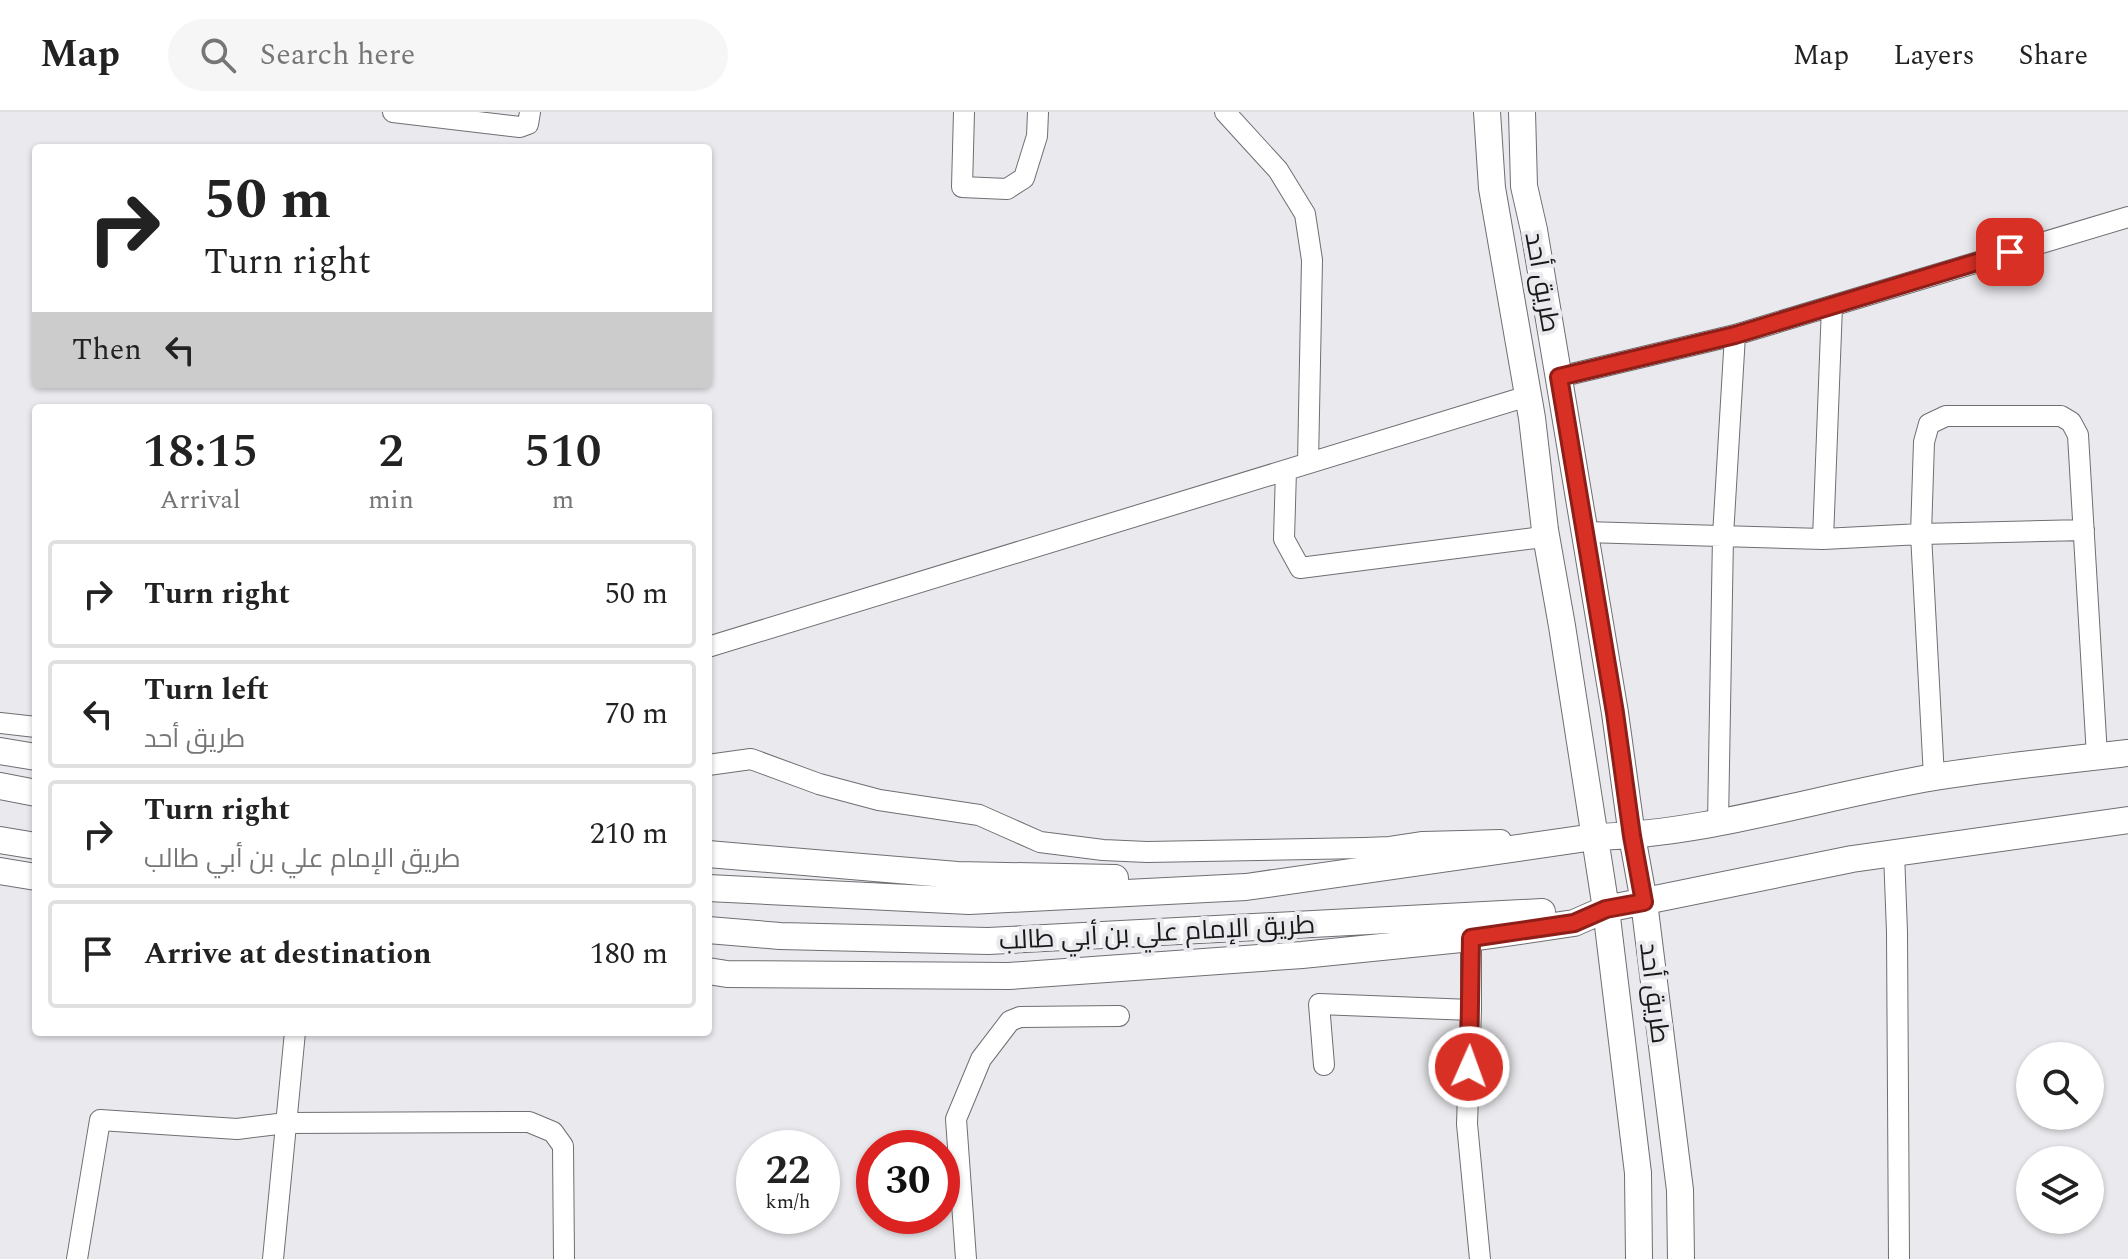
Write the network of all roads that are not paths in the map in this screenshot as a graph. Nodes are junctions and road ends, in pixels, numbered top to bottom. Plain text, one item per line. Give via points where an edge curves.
1 (393, 112) edge
2 (530, 112) edge
3 (964, 112) edge
4 (1038, 112) edge
5 (1225, 112) edge
6 (1487, 112) edge
7 (1522, 112) edge
8 (2128, 217) edge
9 (1832, 306) junction
10 (1735, 335) junction
11 (1559, 377) junction
12 (1528, 396) junction
13 (1308, 463) junction
14 (1286, 470) junction
15 (1545, 530) junction
16 (2084, 530) junction
17 (1585, 532) junction
18 (1921, 534) junction
19 (1723, 536) junction
20 (1823, 539) junction
21 (712, 646) edge
22 (0, 723) edge
23 (32, 727) edge
24 (0, 751) edge
25 (2128, 753) edge
26 (32, 756) edge
27 (2097, 756) junction
28 (712, 764) edge
29 (1934, 777) junction
30 (0, 786) edge
31 (32, 792) edge
32 (2128, 820) edge
33 (1718, 823) junction
34 (1632, 836) junction
35 (1594, 837) junction
36 (0, 840) edge
37 (32, 845) edge
38 (1894, 853) junction
39 (712, 854) edge
40 (0, 871) edge
41 (32, 876) edge
42 (1246, 887) junction
43 (712, 888) edge
44 (1644, 902) junction
45 (1606, 909) junction
46 (712, 930) edge
47 (1471, 938) junction
48 (712, 972) edge
49 (1471, 1010) junction
50 (1119, 1016) dead end
51 (295, 1036) edge
52 (1324, 1065) dead end
53 (286, 1123) junction
54 (77, 1259) edge
55 (273, 1259) edge
56 (564, 1259) edge
57 (966, 1259) edge
58 (1480, 1259) edge
59 (1639, 1259) edge
60 (1681, 1259) edge
61 (1899, 1259) edge

1 - 2 street via 520,127 528,124
3 - 4 street via 962,187 1007,189 1024,178 1037,136
5 - 13 street via 1278,170 1305,214 1312,260
6 - 12 main road, طريق أحد via 1492,188
7 - 11 main road, طريق أحد via 1524,186
8 - 9 street
9 - 10 street
9 - 20 street
10 - 11 street
10 - 19 street
11 - 17 main road, طريق أحد
12 - 13 street
12 - 15 main road, طريق أحد
13 - 14 street
14 - 15 street via 1284,539 1300,568 1535,538
14 - 21 street
15 - 35 main road, طريق أحد
16 - 18 street
16 - 18 street via 2078,435 2071,422 2061,416 1946,416 1929,424 1924,442
16 - 27 street
17 - 19 street
17 - 34 main road, طريق أحد
18 - 20 street
18 - 29 street
19 - 20 street
19 - 33 street
22 - 23 street
24 - 26 main road
25 - 27 main road, طريق الإمام علي بن أبي طالب
27 - 29 main road, طريق الإمام علي بن أبي طالب
28 - 35 street via 751,759 879,800 979,815 1040,842 1103,850 1377,848
29 - 33 main road, طريق الإمام علي بن أبي طالب
30 - 31 main road
32 - 38 main road
33 - 34 main road, طريق الإمام علي بن أبي طالب
34 - 35 main road, طريق الإمام علي بن أبي طالب
34 - 44 main road, طريق أحد
35 - 42 main road, طريق الإمام علي بن أبي طالب
35 - 45 main road, طريق أحد
36 - 37 main road
38 - 44 main road
38 - 61 street
39 - 42 main road via 957,875
40 - 41 main road
42 - 43 main road, طريق الإمام علي بن أبي طالب via 969,901
44 - 45 main road
44 - 60 main road, طريق أحد via 1680,1190
45 - 46 main road, طريق الإمام علي بن أبي طالب via 988,941
45 - 47 main road via 1574,923
45 - 59 main road, طريق أحد via 1638,1173
47 - 48 main road via 1009,976
47 - 49 street
49 - 52 street via 1319,1004
49 - 58 street via 1467,1124
50 - 57 street via 1020,1017 1010,1021 981,1059 956,1119
51 - 53 street
53 - 54 street via 237,1129 100,1120
53 - 55 street
53 - 56 street via 529,1122 553,1132 563,1146

